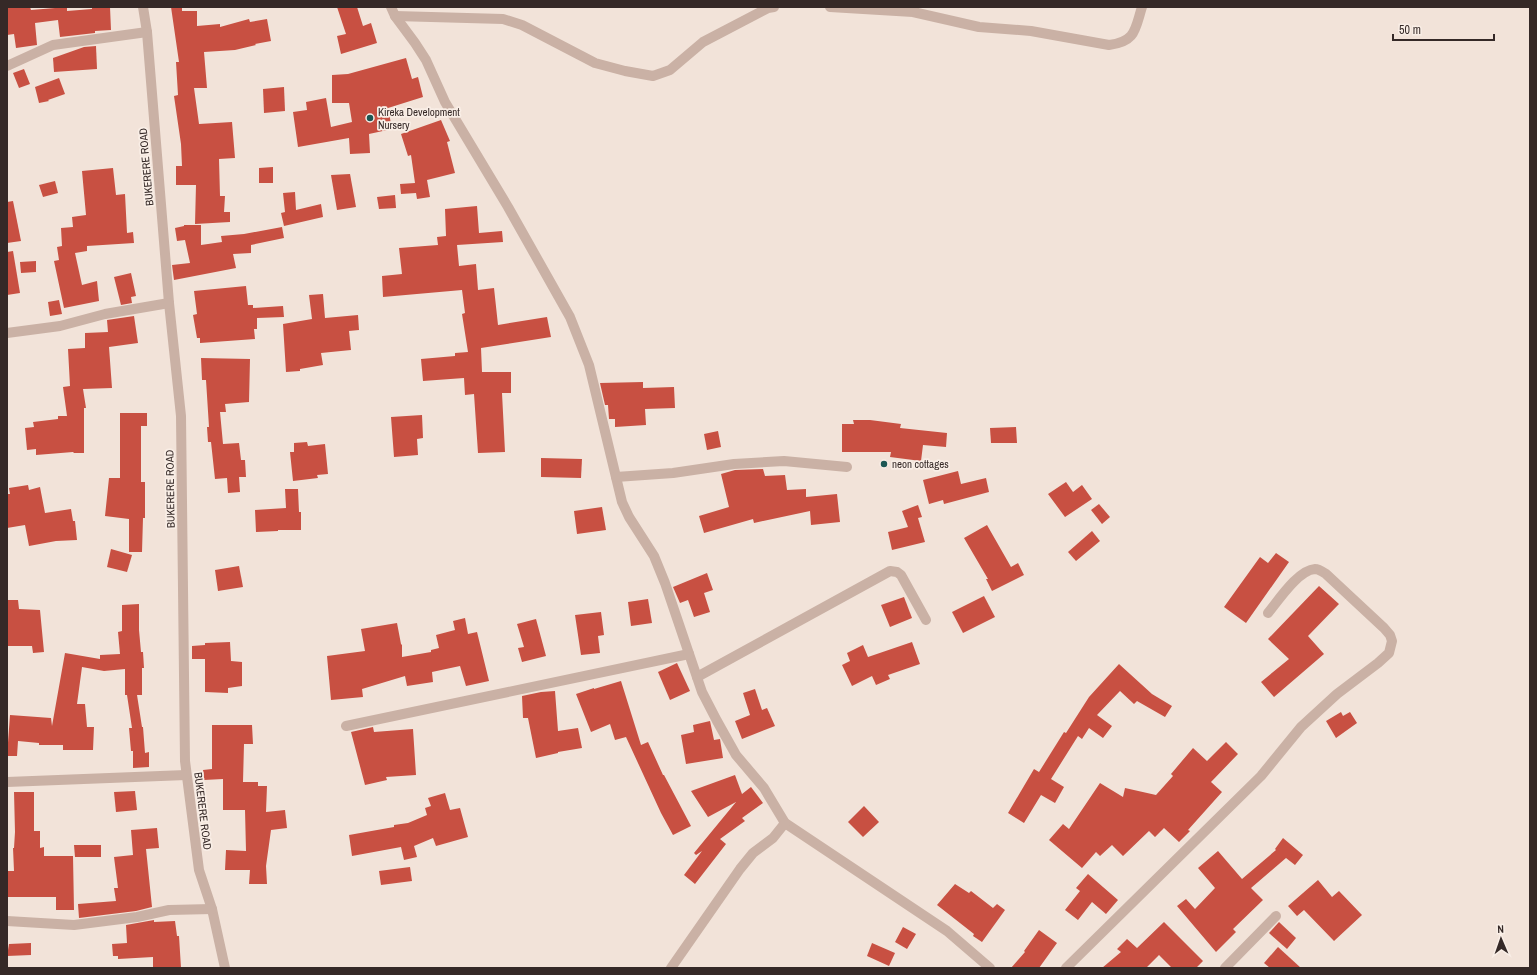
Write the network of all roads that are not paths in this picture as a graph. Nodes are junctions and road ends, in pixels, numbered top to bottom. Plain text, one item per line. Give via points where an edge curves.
1 (143, 7) edge
2 (774, 7) edge
3 (830, 7) edge
4 (1142, 7) edge
5 (393, 11) edge
6 (147, 32) junction
7 (7, 66) edge
8 (169, 303) junction
9 (7, 333) edge
10 (848, 467) dead end
11 (616, 477) junction
12 (1268, 613) dead end
13 (926, 620) dead end
14 (689, 654) junction
15 (697, 677) junction
16 (346, 726) dead end
17 (186, 775) junction
18 (7, 782) edge
19 (786, 823) junction
20 (212, 909) junction
21 (1276, 916) dead end
22 (7, 921) edge
23 (226, 968) edge
24 (671, 968) edge
25 (990, 968) edge
26 (1066, 968) edge
27 (1226, 968) edge

1 - 6 street, BUKERERE ROAD
2 - 5 street via 703,42 670,70 653,76 595,63 522,25 503,19
3 - 4 street via 913,12 979,27 1031,31 1109,45 1121,44 1133,35
5 - 11 street via 426,60 445,102 570,317 590,365
6 - 7 street via 53,45
6 - 8 street, BUKERERE ROAD
8 - 9 street via 105,314 60,326
8 - 17 street, BUKERERE ROAD via 181,416
10 - 11 street via 784,461
11 - 14 street via 622,502 629,517 654,556
12 - 26 street via 1298,578 1308,571 1320,570 1390,635 1392,641 1389,653 1301,726 1261,776
13 - 15 street via 901,575 890,571
14 - 15 street
14 - 16 street
15 - 19 street via 705,698 736,755 764,788
17 - 18 street
17 - 20 street, BUKERERE ROAD via 199,870
19 - 24 street via 773,838 753,853 740,869
19 - 25 street via 947,931
20 - 22 street via 169,910 74,925
20 - 23 street, BUKERERE ROAD
21 - 27 street

